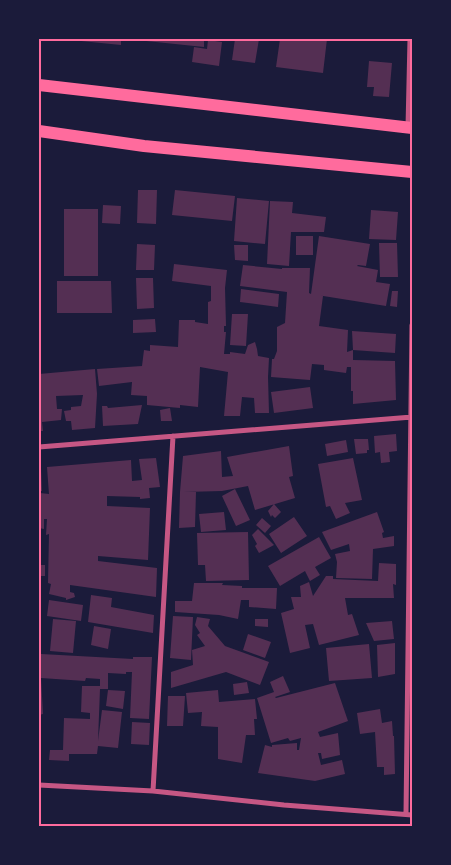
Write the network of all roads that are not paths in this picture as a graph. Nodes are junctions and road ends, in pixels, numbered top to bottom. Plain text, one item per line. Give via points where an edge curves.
1 (410, 39) edge
2 (39, 85) edge
3 (410, 128) edge
4 (39, 131) edge
5 (412, 172) edge
6 (412, 325) edge
7 (411, 417) edge
8 (173, 436) junction
9 (39, 447) edge
10 (39, 785) edge
11 (153, 791) junction
12 (406, 814) junction
13 (412, 815) edge

1 - 3 street
2 - 3 main road
4 - 5 main road via 144,146
6 - 7 street
7 - 8 street
7 - 12 street
8 - 9 street
8 - 11 street
10 - 11 street
11 - 12 street via 284,806
12 - 13 street

